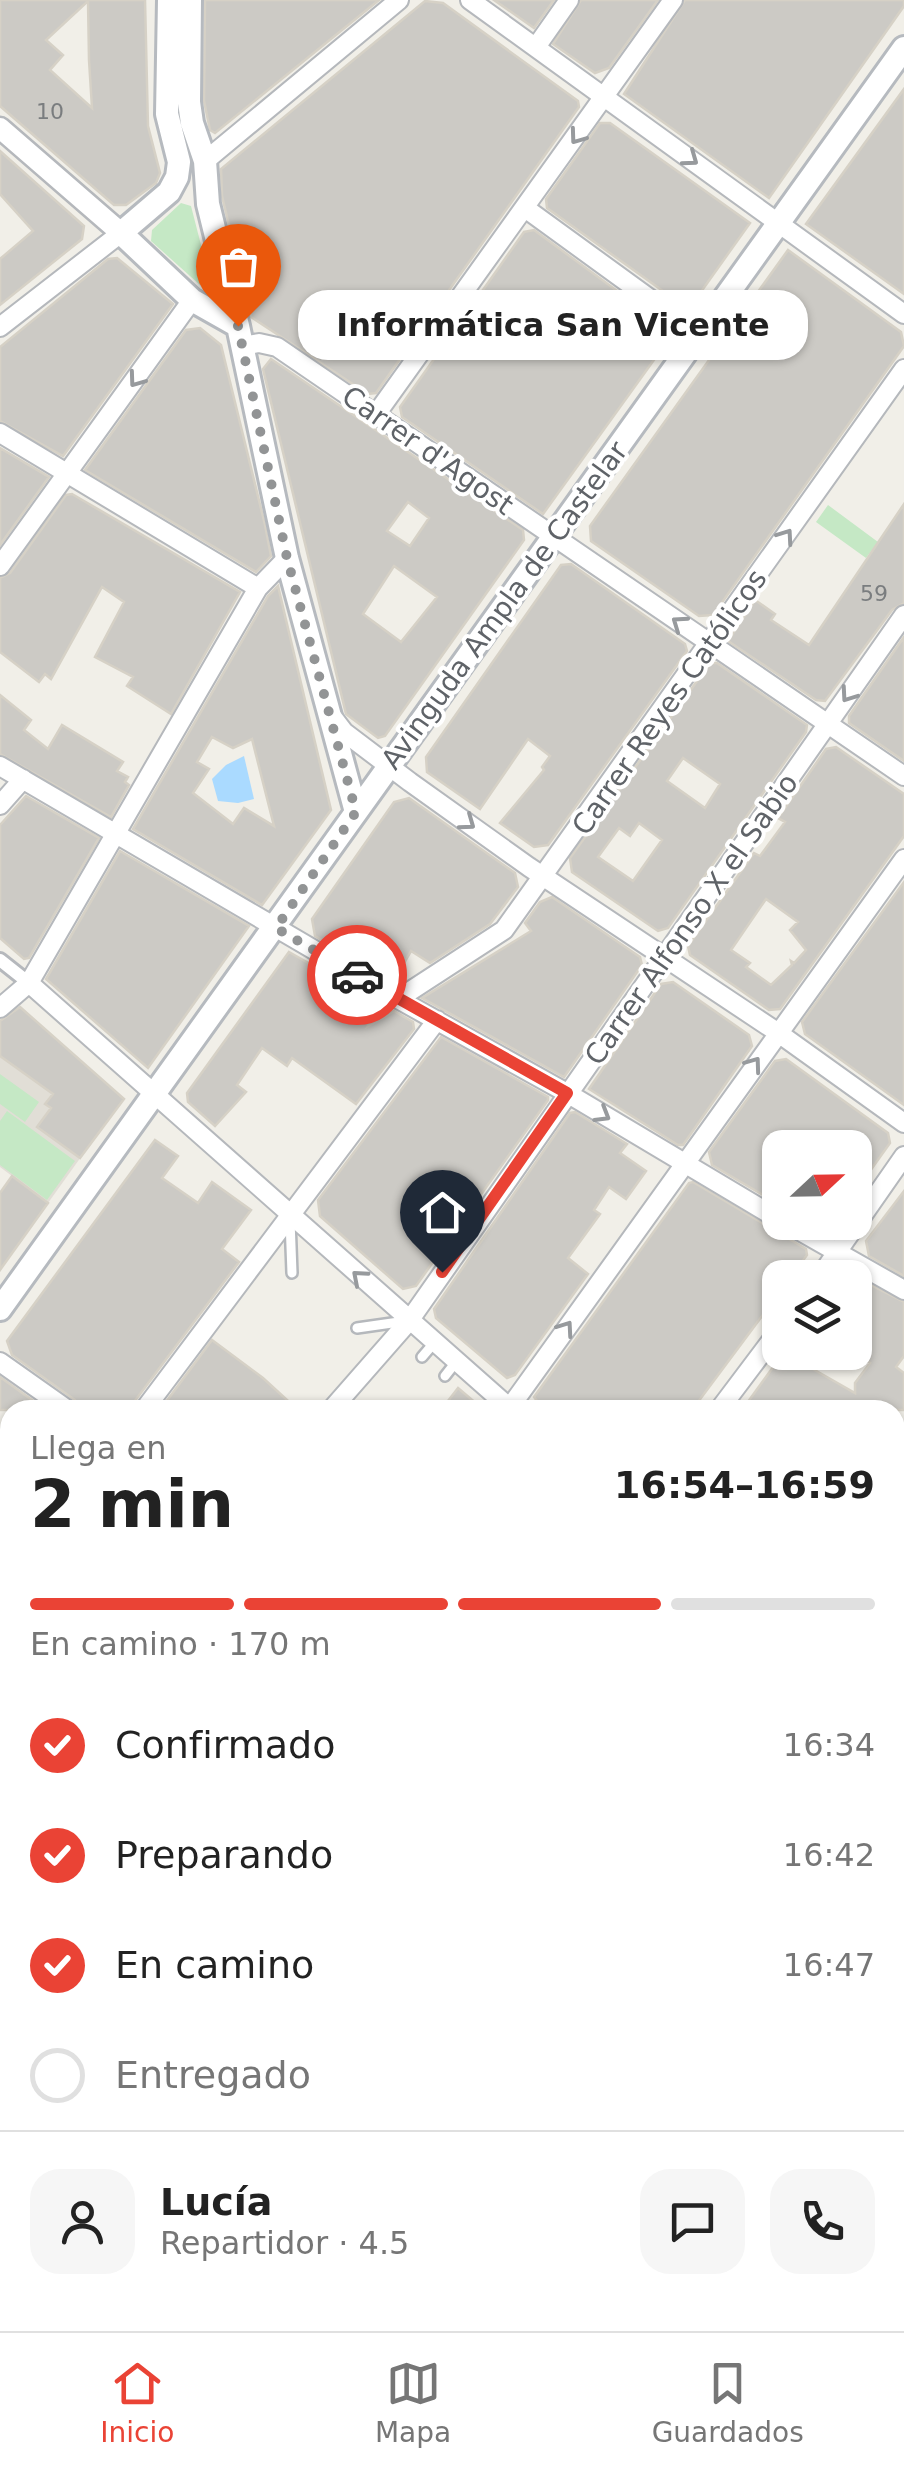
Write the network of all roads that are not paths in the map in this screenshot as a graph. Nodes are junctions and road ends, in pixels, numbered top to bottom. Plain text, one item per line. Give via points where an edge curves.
1 (168, 0) edge
2 (190, 0) edge
3 (399, 0) edge
4 (470, 0) edge
5 (569, 0) edge
6 (673, 0) edge
7 (536, 46) junction
8 (904, 48) edge
9 (606, 96) junction
10 (0, 128) edge
11 (206, 161) junction
12 (169, 192) junction
13 (208, 204) junction
14 (525, 208) junction
15 (779, 224) junction
16 (120, 234) junction
17 (226, 281) junction
18 (192, 300) junction
19 (904, 314) edge
20 (0, 327) edge
21 (697, 334) junction
22 (240, 336) junction
23 (904, 368) edge
24 (377, 413) junction
25 (0, 433) edge
26 (68, 474) junction
27 (554, 536) junction
28 (287, 558) junction
29 (0, 566) edge
30 (258, 588) junction
31 (904, 615) edge
32 (710, 644) junction
33 (327, 711) junction
34 (828, 724) junction
35 (390, 764) junction
36 (0, 766) edge
37 (904, 776) edge
38 (23, 779) junction
39 (0, 804) edge
40 (356, 812) junction
41 (117, 835) junction
42 (904, 859) edge
43 (545, 876) junction
44 (276, 928) junction
45 (665, 957) junction
46 (0, 960) edge
47 (28, 983) junction
48 (398, 999) junction
49 (0, 1008) edge
50 (438, 1020) junction
51 (777, 1032) junction
52 (567, 1093) junction
53 (155, 1097) junction
54 (904, 1123) edge
55 (904, 1156) edge
56 (684, 1162) junction
57 (762, 1209) edge
58 (290, 1217) junction
59 (813, 1240) edge
60 (836, 1254) junction
61 (832, 1260) edge
62 (292, 1274) dead end
63 (904, 1290) edge
64 (0, 1309) edge
65 (409, 1321) junction
66 (357, 1328) dead end
67 (762, 1353) edge
68 (0, 1362) edge
69 (54, 1400) edge
70 (152, 1400) edge
71 (340, 1400) edge
72 (496, 1400) edge
73 (516, 1400) edge
74 (726, 1400) edge

1 - 12 main road via 168,114 179,162
2 - 11 main road via 189,102
3 - 11 street
4 - 7 street
5 - 7 street
6 - 9 street
7 - 9 street
8 - 15 main road, Avinguda Ampla de Castelar
9 -> 14 street
9 -> 15 street
10 - 16 street
11 - 13 main road
12 - 13 main road via 199,195
12 - 16 main road
13 - 17 main road
14 - 21 street
14 - 24 street
15 - 19 street
15 - 21 main road, Avinguda Ampla de Castelar
16 - 18 main road
16 - 20 street
17 - 18 main road via 214,296
17 - 22 main road
18 - 22 main road
18 -> 26 street
21 - 27 main road, Avinguda Ampla de Castelar
22 - 24 street, Carrer d'Agost via 277,347
22 - 28 main road
32 -> 23 street, Carrer Reyes Católicos
24 - 27 street, Carrer d'Agost
25 - 26 street
26 - 29 street
26 - 30 street
32 -> 27 street, Carrer d'Agost
27 - 35 main road, Avinguda Ampla de Castelar
28 - 30 street
28 - 33 main road
30 - 41 street
31 -> 34 street, Carrer Alfonso X el Sabio
32 - 34 street, Carrer d'Agost
32 - 43 street, Carrer Reyes Católicos
33 - 35 street via 344,732
33 - 40 main road
34 - 37 street, Carrer d'Agost
34 - 45 street, Carrer Alfonso X el Sabio
35 - 40 main road, Avinguda Ampla de Castelar
35 -> 43 street
36 - 38 street
38 - 39 street
38 - 41 street
40 - 44 main road, Avinguda Ampla de Castelar
41 - 44 street
41 - 47 street
42 - 51 street
43 - 45 street
43 - 48 street, Carrer Reyes Católicos via 504,930
44 - 48 street
44 - 53 main road, Avinguda Ampla de Castelar
45 - 51 street
45 - 52 street, Carrer Alfonso X el Sabio
46 - 47 street
47 - 49 street
47 - 53 street
48 - 50 street
50 - 52 street
50 - 58 street
51 - 54 street
56 -> 51 street
52 -> 56 street
52 - 65 street, Carrer Alfonso X el Sabio
53 - 58 street
53 - 64 main road, Avinguda Ampla de Castelar
55 - 60 street
56 - 57 street
73 -> 56 street
58 - 62 lane
65 -> 58 street
58 - 70 street
59 - 60 street
60 - 61 street
60 - 63 street
65 - 66 lane
65 - 71 street, Carrer Alfonso X el Sabio
65 - 72 street via 428,1350
67 - 74 street
68 - 69 street

